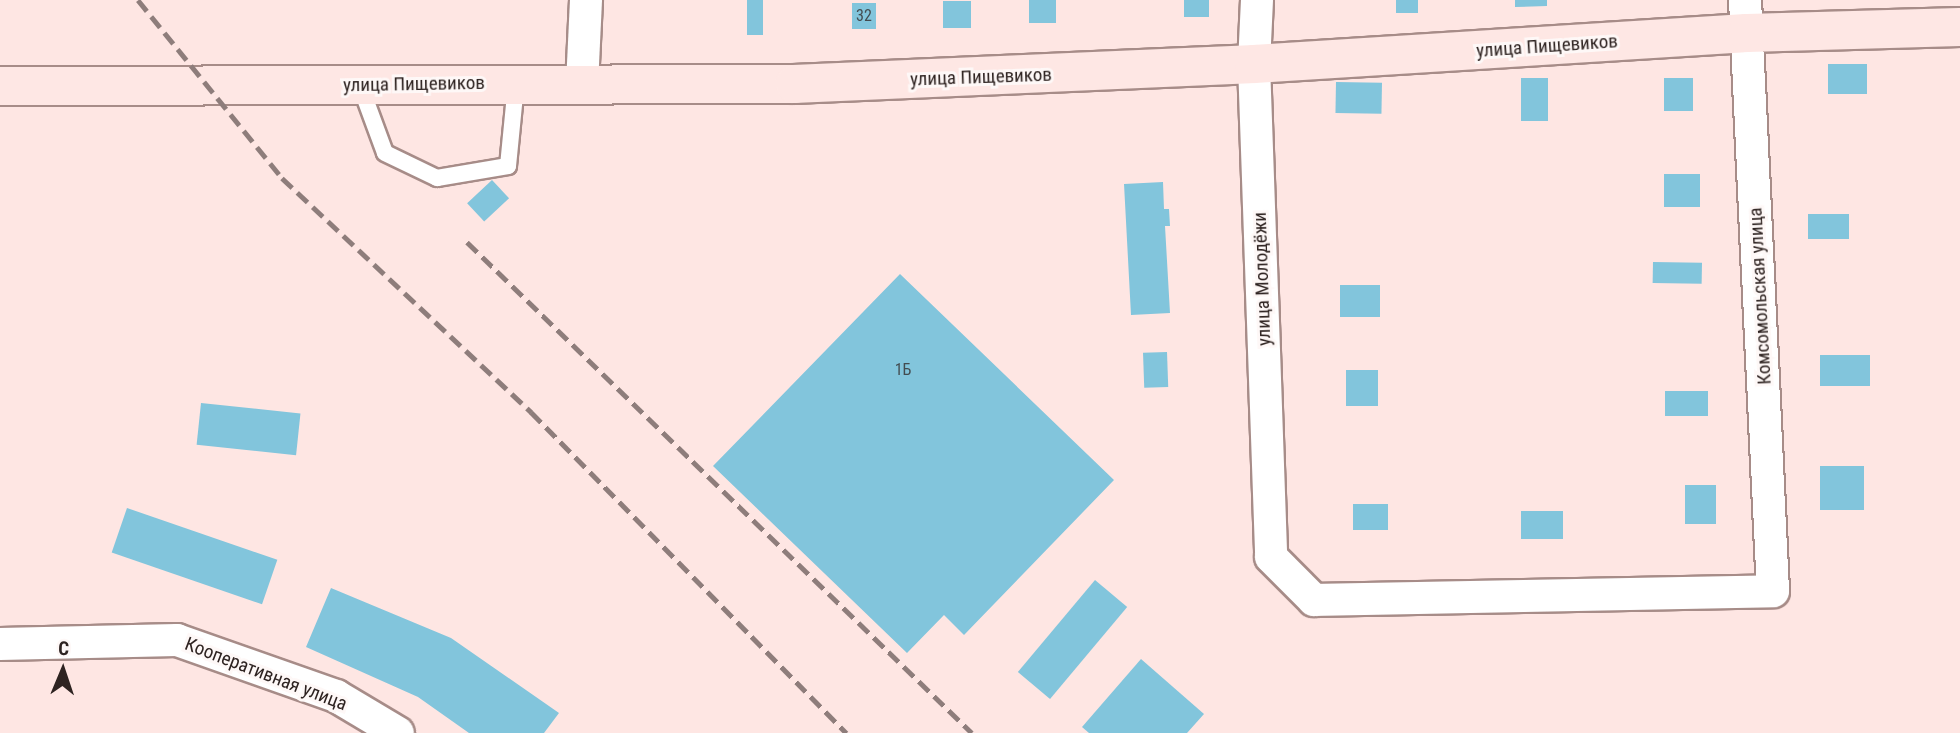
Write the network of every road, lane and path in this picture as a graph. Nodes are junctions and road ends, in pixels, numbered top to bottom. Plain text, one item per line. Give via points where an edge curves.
1 (586, 0) edge
2 (1257, 0) edge
3 (1746, 16) edge
4 (1960, 27) edge
5 (1254, 64) junction
6 (516, 83) junction
7 (360, 85) junction
8 (582, 85) junction
9 (0, 86) edge
10 (1271, 557) joint
11 (0, 644) edge
12 (398, 733) edge

1 - 8 street
2 - 5 street, улица Молодёжи
3 - 4 main road, улица Пищевиков
3 - 5 main road, улица Пищевиков
3 - 10 street, Комсомольская улица via 1773,591 1314,600
5 - 8 main road, улица Пищевиков via 808,84
5 - 10 street, улица Молодёжи
6 - 7 main road, улица Пищевиков
6 - 7 lane via 508,166 437,178 386,153
6 - 8 main road, улица Пищевиков
7 - 9 main road, улица Пищевиков
11 - 12 street, Кооперативная улица via 177,640 336,696

